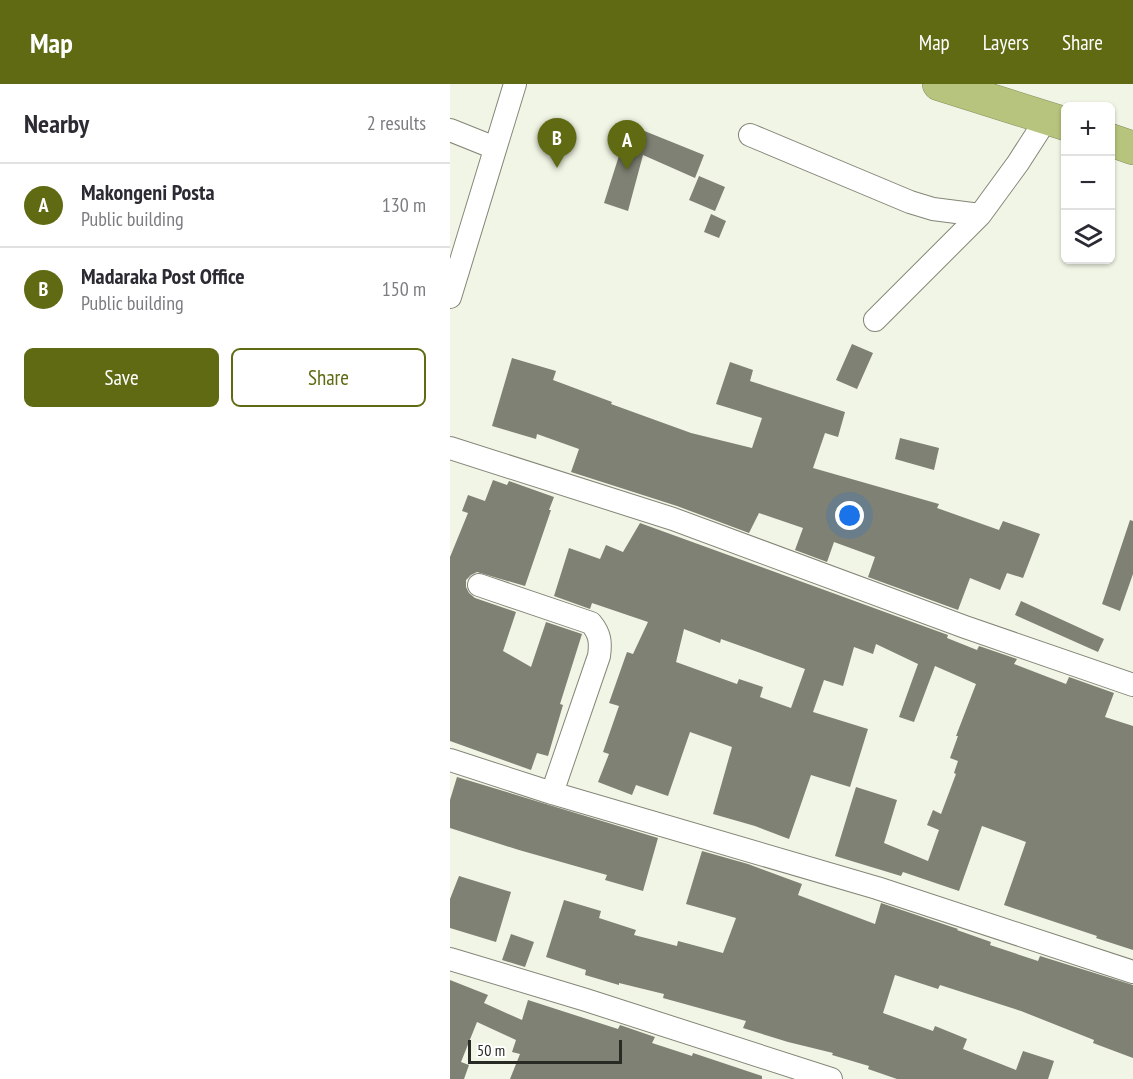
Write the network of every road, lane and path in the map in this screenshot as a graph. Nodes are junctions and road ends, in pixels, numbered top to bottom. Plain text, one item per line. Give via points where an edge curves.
1 (515, 84) edge
2 (939, 84) edge
3 (1056, 121) edge
4 (450, 130) edge
5 (750, 135) dead end
6 (1115, 142) edge
7 (495, 148) junction
8 (1133, 148) edge
9 (980, 215) junction
10 (450, 297) edge
11 (875, 320) dead end
12 (450, 448) edge
13 (478, 585) dead end
14 (1133, 685) edge
15 (450, 760) edge
16 (552, 793) junction
17 (450, 959) edge
18 (1133, 972) edge
19 (831, 1079) edge

1 - 7 street
2 - 3 highway
3 - 9 street via 1018,163
4 - 7 street
5 - 9 street via 910,202
6 - 8 highway
7 - 10 street
9 - 11 street
12 - 14 street via 673,519
13 - 16 street via 591,623 598,632 599,656
15 - 16 street
16 - 18 street via 877,888
17 - 19 street

